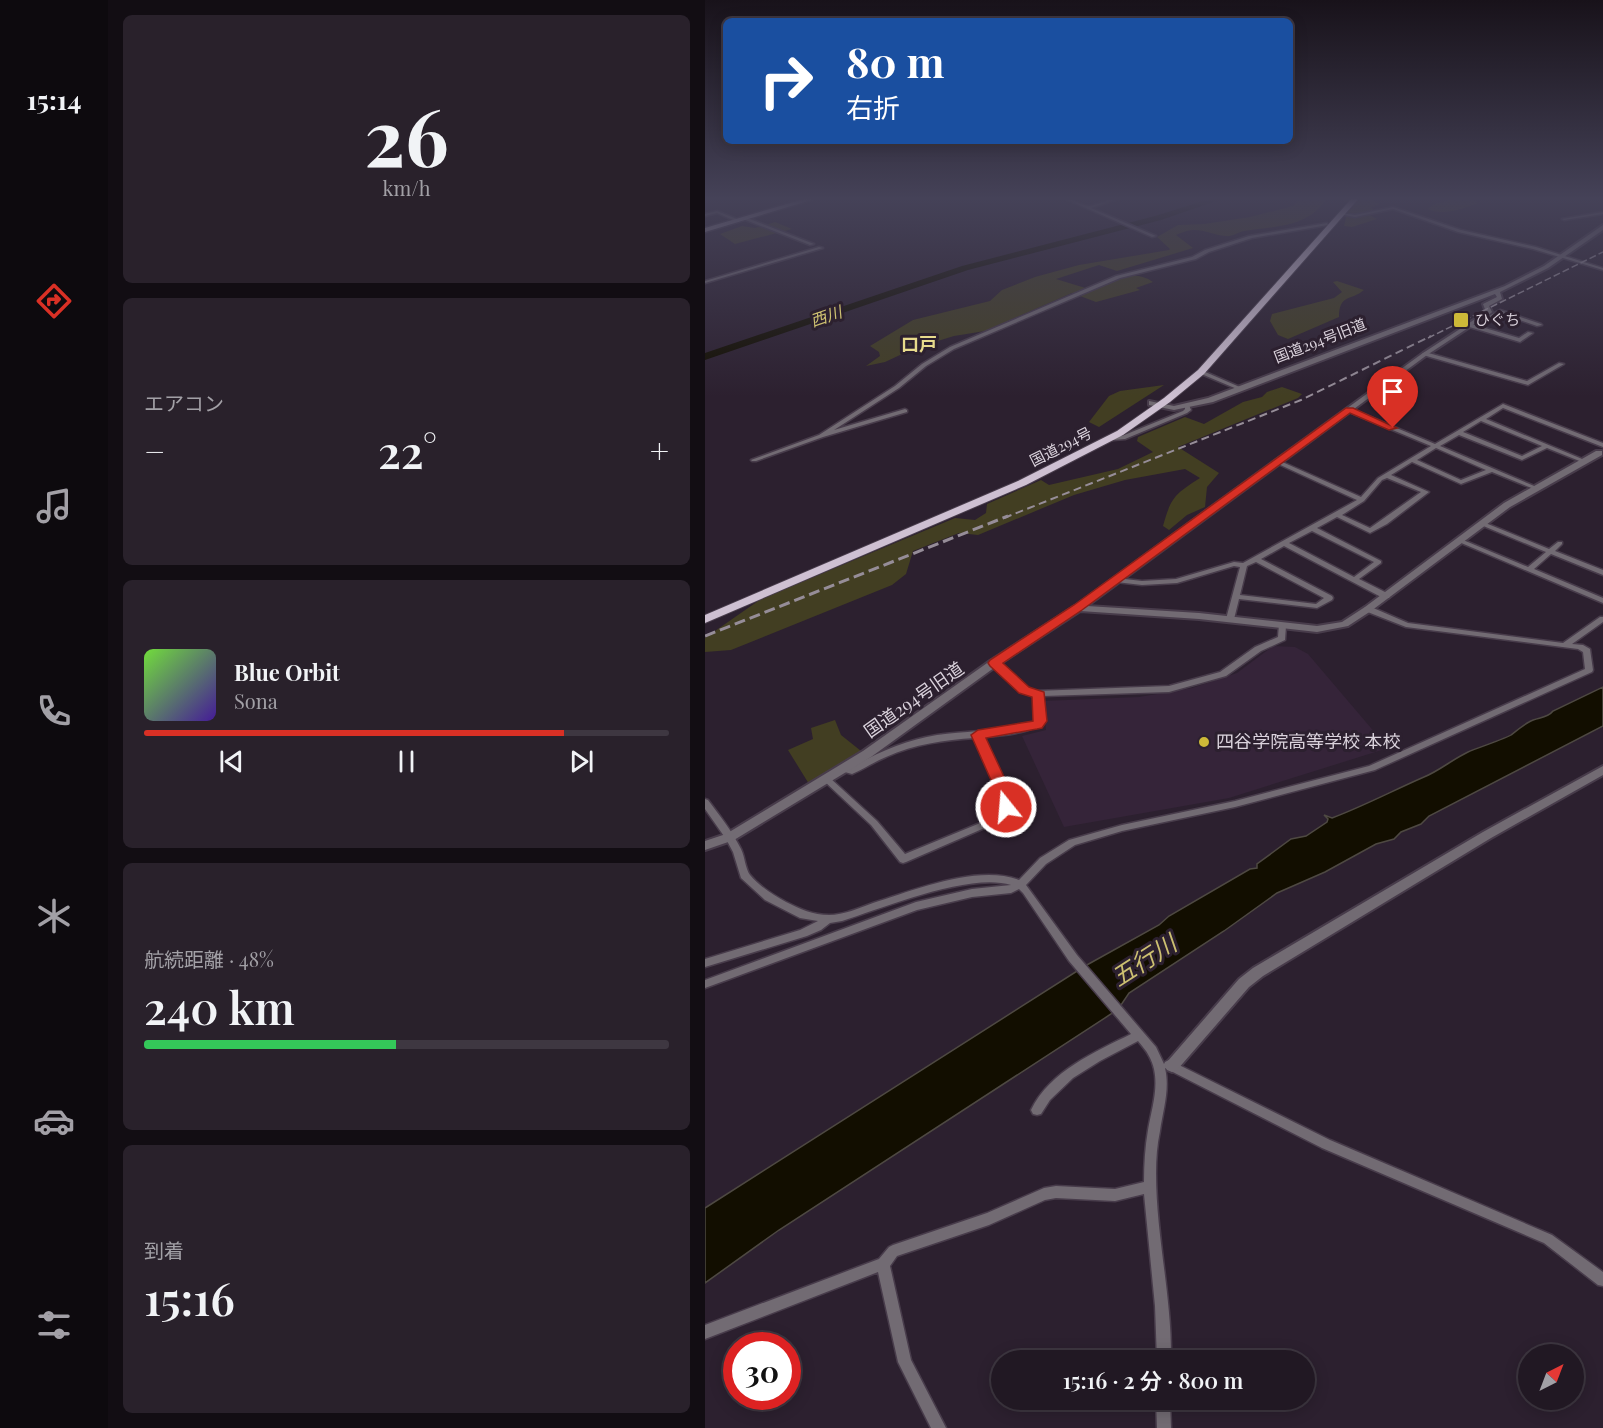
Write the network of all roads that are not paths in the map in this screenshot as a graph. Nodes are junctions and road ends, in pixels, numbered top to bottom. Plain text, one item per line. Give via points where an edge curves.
1 (768, 264) edge
2 (1171, 264) edge
3 (1291, 264) edge
4 (1297, 264) edge
5 (1550, 264) edge
6 (1586, 264) edge
7 (1603, 269) edge
8 (705, 282) edge
9 (1497, 291) junction
10 (1491, 314) junction
11 (1468, 325) junction
12 (1539, 325) dead end
13 (1530, 333) dead end
14 (1425, 354) junction
15 (1561, 364) dead end
16 (1201, 372) junction
17 (1239, 388) junction
18 (1156, 404) junction
19 (1187, 406) junction
20 (1349, 410) junction
21 (905, 411) dead end
22 (1481, 419) junction
23 (1458, 432) junction
24 (821, 436) junction
25 (1113, 438) junction
26 (1436, 446) junction
27 (1546, 446) junction
28 (1602, 450) edge
29 (754, 460) dead end
30 (1412, 460) junction
31 (1584, 461) junction
32 (1278, 462) junction
33 (1491, 470) junction
34 (1386, 475) junction
35 (1536, 489) junction
36 (1362, 500) junction
37 (1337, 515) junction
38 (1483, 524) junction
39 (1311, 528) junction
40 (1461, 541) junction
41 (1283, 543) junction
42 (1560, 543) dead end
43 (1550, 551) junction
44 (1255, 558) junction
45 (1244, 565) junction
46 (1529, 570) junction
47 (1603, 573) edge
48 (1116, 580) junction
49 (1354, 580) junction
50 (1236, 597) junction
51 (1386, 597) junction
52 (1602, 599) edge
53 (1078, 608) junction
54 (1368, 609) junction
55 (705, 611) edge
56 (705, 619) edge
57 (1230, 619) junction
58 (1603, 620) edge
59 (1282, 626) junction
60 (1566, 644) junction
61 (994, 663) junction
62 (1039, 695) junction
63 (978, 735) junction
64 (844, 769) junction
65 (1603, 770) edge
66 (827, 780) junction
67 (705, 802) edge
68 (730, 837) junction
69 (705, 846) edge
70 (1021, 884) junction
71 (828, 919) junction
72 (705, 963) edge
73 (705, 984) edge
74 (1139, 1035) junction
75 (1166, 1065) junction
76 (1037, 1110) dead end
77 (1150, 1187) junction
78 (883, 1264) junction
79 (1603, 1280) edge
80 (705, 1332) edge
81 (1163, 1350) edge
82 (1163, 1410) edge
83 (939, 1428) edge
84 (1164, 1428) edge

1 - 8 street
2 - 24 street via 1118,277 952,348
3 - 18 highway, 国道294号
4 - 16 highway, 国道294号
5 - 9 street, 国道294号旧道
6 - 7 street
9 - 10 street, 国道294号旧道 via 1500,298 1485,305
9 - 17 street, 国道294号旧道
10 - 11 street, 国道294号旧道
10 - 12 street via 1500,311
11 - 13 street via 1520,340
11 - 14 street, 国道294号旧道
14 - 15 street via 1528,384
14 - 20 street, 国道294号旧道
16 - 17 street
16 - 18 highway, 国道294号
17 - 19 street, 国道294号旧道
18 - 19 street, 国道294号旧道
18 - 25 highway, 国道294号
18 - 55 highway, 国道294号 via 1031,473
19 - 25 street via 1185,412 1123,438
20 - 26 street
20 - 32 street, 国道294号旧道
21 - 24 street
22 - 23 street
22 - 27 street
22 - 28 street via 1503,406
23 - 26 street
23 - 27 street via 1522,458
24 - 29 street
25 - 56 highway, 国道294号 via 1022,483
26 - 30 street
26 - 33 street
27 - 31 street
28 - 31 street
30 - 33 street via 1461,482
30 - 34 street
31 - 35 street
32 - 36 street
32 - 48 street, 国道294号旧道
33 - 35 street
34 - 36 street
34 - 37 street via 1426,492 1370,531
35 - 38 street
36 - 37 street
37 - 39 street
38 - 40 street
38 - 43 street
39 - 41 street
39 - 49 street via 1379,562
40 - 46 street
40 - 51 street
41 - 44 street
41 - 49 street
42 - 43 street
43 - 46 street
43 - 47 street
44 - 45 street
44 - 50 street via 1329,598 1317,606
45 - 48 street via 1230,565 1177,581
45 - 50 street
46 - 52 street
48 - 53 street, 国道294号旧道
49 - 51 street
50 - 57 street
51 - 54 street
53 - 57 street
53 - 61 street, 国道294号旧道
54 - 59 street via 1345,624 1327,629
54 - 60 street via 1394,621 1426,628
57 - 59 street
58 - 60 street
59 - 62 street via 1282,638 1258,649 1223,674 1188,684 1154,691
60 - 70 street via 1585,649 1589,670 1382,763 1235,804 1072,842 1043,861
61 - 62 street via 1024,690
61 - 64 street, 国道294号旧道
62 - 63 street via 1037,724
63 - 64 street via 937,738 868,760 852,771
63 - 66 street via 1007,800 1002,813 993,821 903,859 874,823
64 - 66 street, 国道294号旧道
65 - 75 street via 1258,972
66 - 68 street, 国道294号旧道
67 - 68 street
68 - 69 street, 国道294号旧道
68 - 71 street via 744,875 768,897 803,915
70 - 71 street via 984,878
70 - 73 street via 916,906
70 - 74 street via 1073,958
71 - 72 street via 803,933
74 - 75 street
74 - 76 street via 1074,1070 1047,1093
75 - 77 street via 1152,1143
75 - 79 street via 1326,1144 1548,1239
77 - 78 street via 1115,1196 1044,1194 989,1219 893,1251
77 - 81 street
78 - 80 street
78 - 83 street via 905,1362
82 - 84 street

